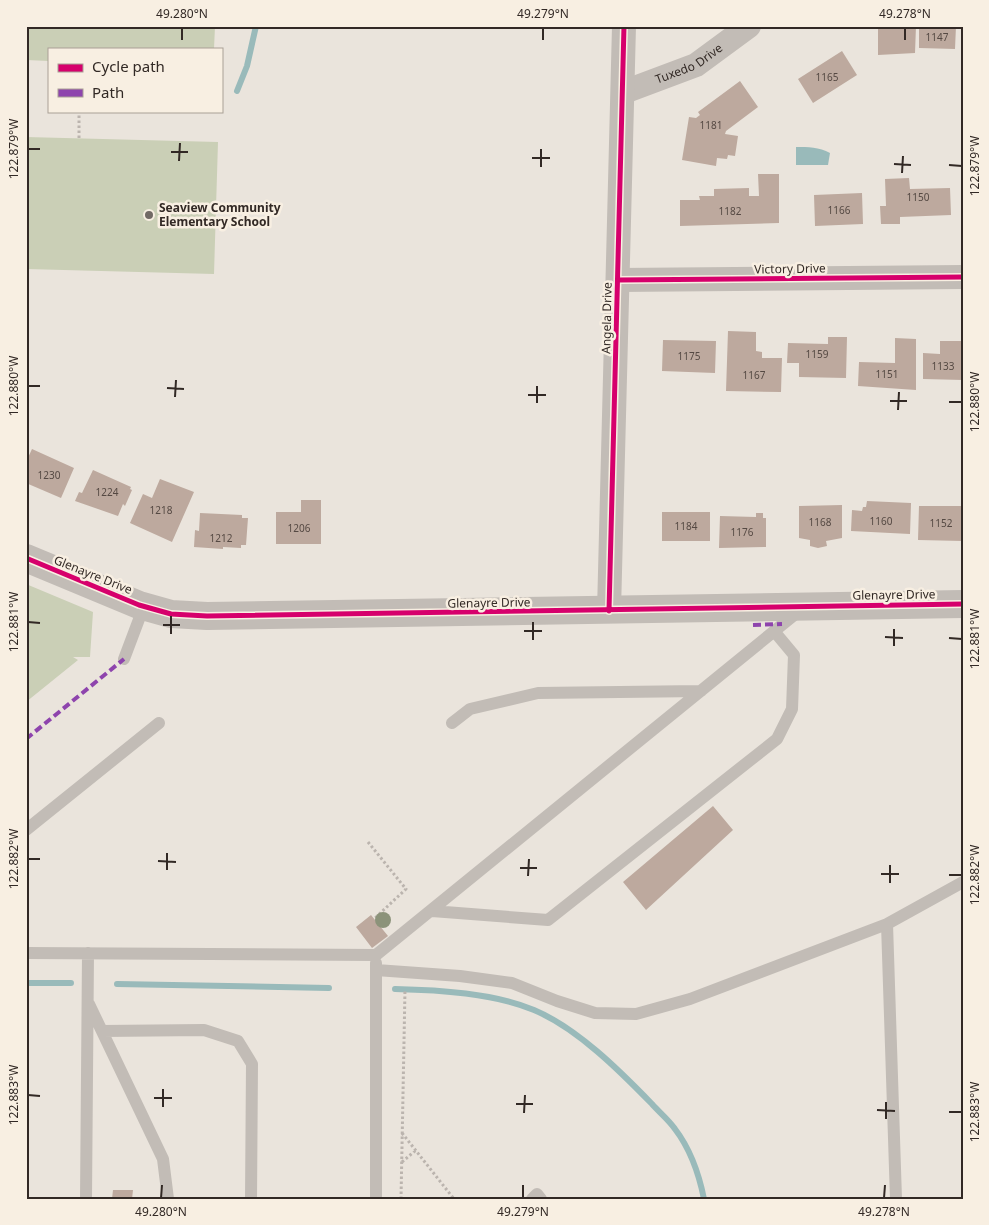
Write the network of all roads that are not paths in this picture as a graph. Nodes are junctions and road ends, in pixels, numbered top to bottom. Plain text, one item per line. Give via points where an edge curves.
1 (624, 26) edge
2 (749, 26) edge
3 (624, 92) junction
4 (963, 277) edge
5 (618, 280) junction
6 (26, 558) edge
7 (963, 604) edge
8 (144, 606) junction
9 (803, 607) junction
10 (609, 611) junction
11 (774, 631) junction
12 (124, 659) dead end
13 (701, 691) junction
14 (452, 722) dead end
15 (159, 723) dead end
16 (26, 830) edge
17 (963, 882) edge
18 (432, 911) junction
19 (887, 924) junction
20 (26, 953) edge
21 (88, 954) junction
22 (376, 955) junction
23 (376, 970) junction
24 (88, 1002) junction
25 (102, 1031) junction
26 (86, 1199) edge
27 (168, 1199) edge
28 (251, 1199) edge
29 (376, 1199) edge
30 (896, 1199) edge

1 - 3 street, Angela Drive
2 - 3 street, Tuxedo Drive via 696,65
3 - 5 street, Angela Drive
4 - 5 street, Victory Drive
5 - 10 street, Angela Drive
6 - 8 street, Glenayre Drive
7 - 9 street, Glenayre Drive
8 - 10 street, Glenayre Drive via 171,614 206,616
8 - 12 lane
9 - 10 street, Glenayre Drive
9 - 11 lane
11 - 13 lane
11 - 18 lane via 794,655 792,709 777,739 548,920
13 - 14 lane via 538,693 470,709
13 - 18 lane
15 - 16 lane
17 - 19 lane
18 - 22 lane
19 - 23 lane via 690,999 636,1014 595,1013 512,983
19 - 30 lane
20 - 21 lane
21 - 22 lane
21 - 24 lane
22 - 23 lane
23 - 29 lane
24 - 25 lane
24 - 26 lane
25 - 27 lane via 163,1159
25 - 28 lane via 204,1030 238,1042 252,1064

